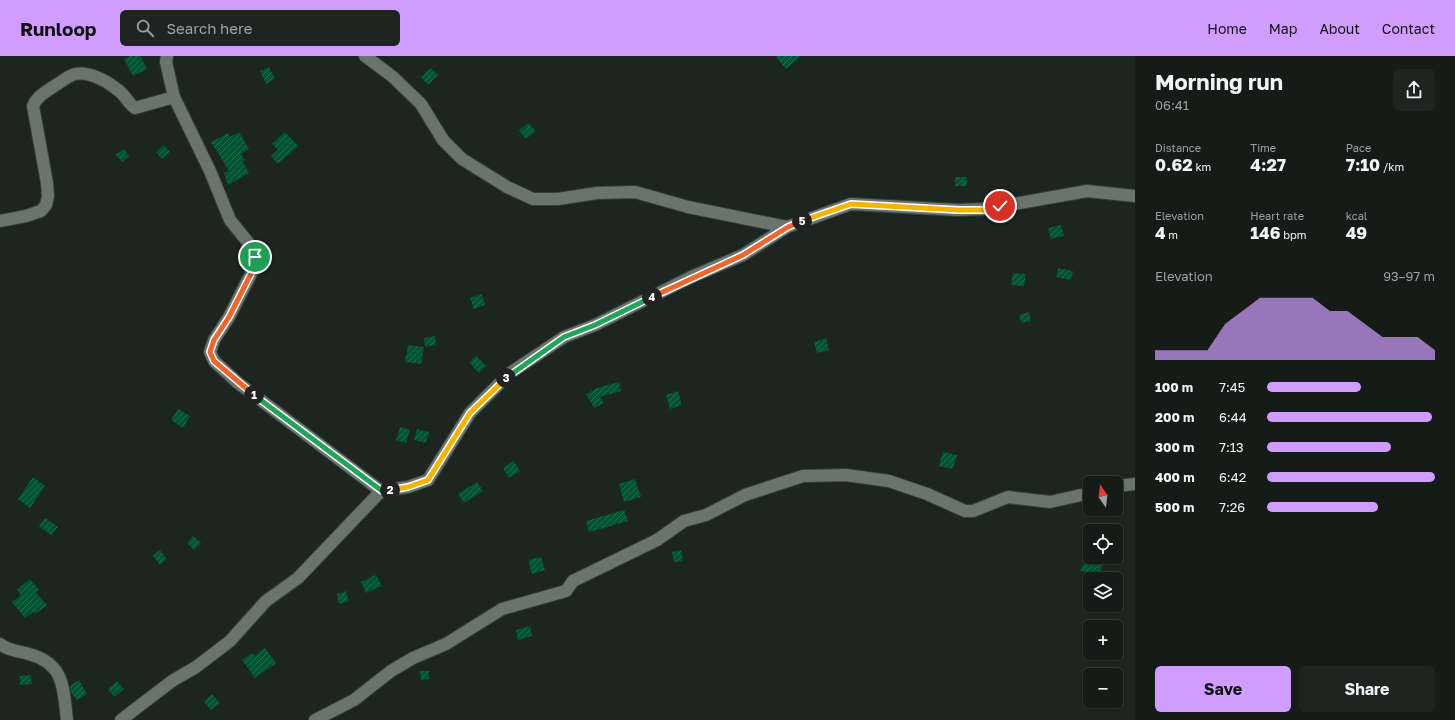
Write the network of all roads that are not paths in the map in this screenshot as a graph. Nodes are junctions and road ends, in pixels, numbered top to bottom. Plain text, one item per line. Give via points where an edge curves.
1 (167, 56) edge
2 (366, 56) edge
3 (174, 97) junction
4 (1135, 196) edge
5 (0, 221) edge
6 (788, 227) junction
7 (1135, 484) edge
8 (1123, 485) edge
9 (382, 491) junction
10 (1083, 495) edge
11 (0, 644) edge
12 (66, 720) edge
13 (121, 720) edge
14 (315, 720) edge

1 - 3 street
2 - 6 street via 421,104 443,140 462,159 507,187 533,199 558,200 597,193 635,192 688,207
3 - 5 street via 135,108 114,87 99,78 83,74 74,74 50,89 35,100 33,106 47,183 46,205 41,211
3 - 9 street via 210,171 230,220 251,246 255,257 255,266 214,340 210,352 214,361 238,383
4 - 6 street via 1087,191 986,210 851,204
6 - 9 street via 743,255 595,325 564,337 510,373 470,413 428,480 408,487
7 - 8 street
9 - 13 street via 298,578 266,601 230,640
10 - 14 street via 1050,502 1008,497 973,511 965,511 889,481 846,475 803,476 745,495 706,515 684,521 657,540 573,581 566,591 502,609 446,644 391,670 354,700
11 - 12 street via 50,663 59,673

